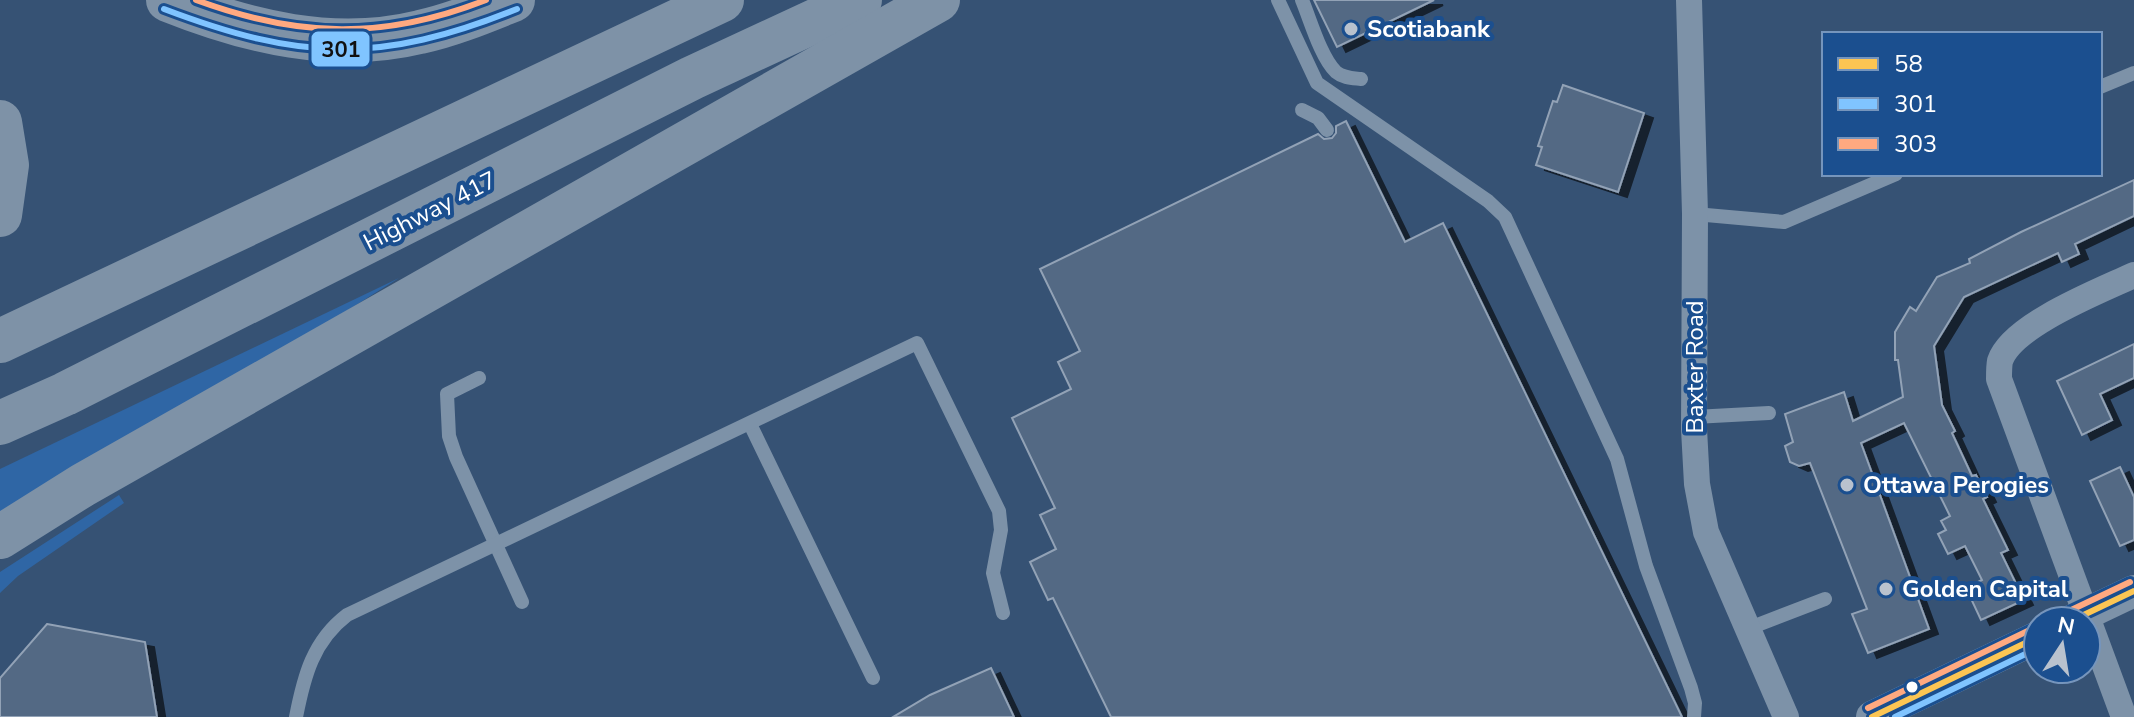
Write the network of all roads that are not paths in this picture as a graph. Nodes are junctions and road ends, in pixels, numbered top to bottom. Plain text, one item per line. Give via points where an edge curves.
1 (168, 0) edge
2 (513, 0) edge
3 (722, 0) edge
4 (860, 0) edge
5 (938, 0) edge
6 (1278, 0) edge
7 (1302, 0) edge
8 (1689, 0) edge
9 (2134, 73) edge
10 (1361, 79) dead end
11 (2102, 86) edge
12 (1302, 110) dead end
13 (1327, 130) dead end
14 (2, 132) edge
15 (1891, 176) edge
16 (1695, 214) junction
17 (0, 215) edge
18 (2134, 275) edge
19 (0, 341) edge
20 (479, 378) dead end
21 (1769, 413) dead end
22 (1694, 417) junction
23 (0, 423) edge
24 (750, 424) junction
25 (0, 537) edge
26 (495, 543) junction
27 (2134, 591) edge
28 (1825, 599) dead end
29 (522, 602) dead end
30 (2076, 605) edge
31 (2102, 606) edge
32 (1003, 613) dead end
33 (1747, 629) junction
34 (2022, 645) edge
35 (2102, 667) edge
36 (873, 678) dead end
37 (296, 717) edge
38 (1694, 717) edge
39 (1786, 717) edge
40 (1872, 717) edge
41 (2124, 717) edge

1 - 2 highway via 274,35 336,39 419,32
3 - 19 highway
4 - 23 highway, Highway 417 via 692,78
5 - 25 highway via 137,453
6 - 38 lane via 1317,83 1505,217 1617,459 1646,566 1691,688
7 - 10 lane via 1336,72
8 - 16 street, Baxter Road
9 - 11 lane
12 - 13 lane
14 - 17 highway via 7,165
15 - 16 lane via 1784,222
16 - 22 street, Baxter Road
18 - 30 street via 2061,309 2014,339 2000,361 1999,379
20 - 26 lane via 447,394 446,412 456,457
21 - 22 lane
22 - 33 street, Baxter Road via 1706,532
24 - 26 lane
24 - 32 lane via 917,343 999,511 993,573
24 - 36 lane
26 - 29 lane
26 - 37 lane via 336,623 309,663
27 - 31 street
28 - 33 lane
33 - 39 street, Baxter Road
34 - 40 street
35 - 41 street

